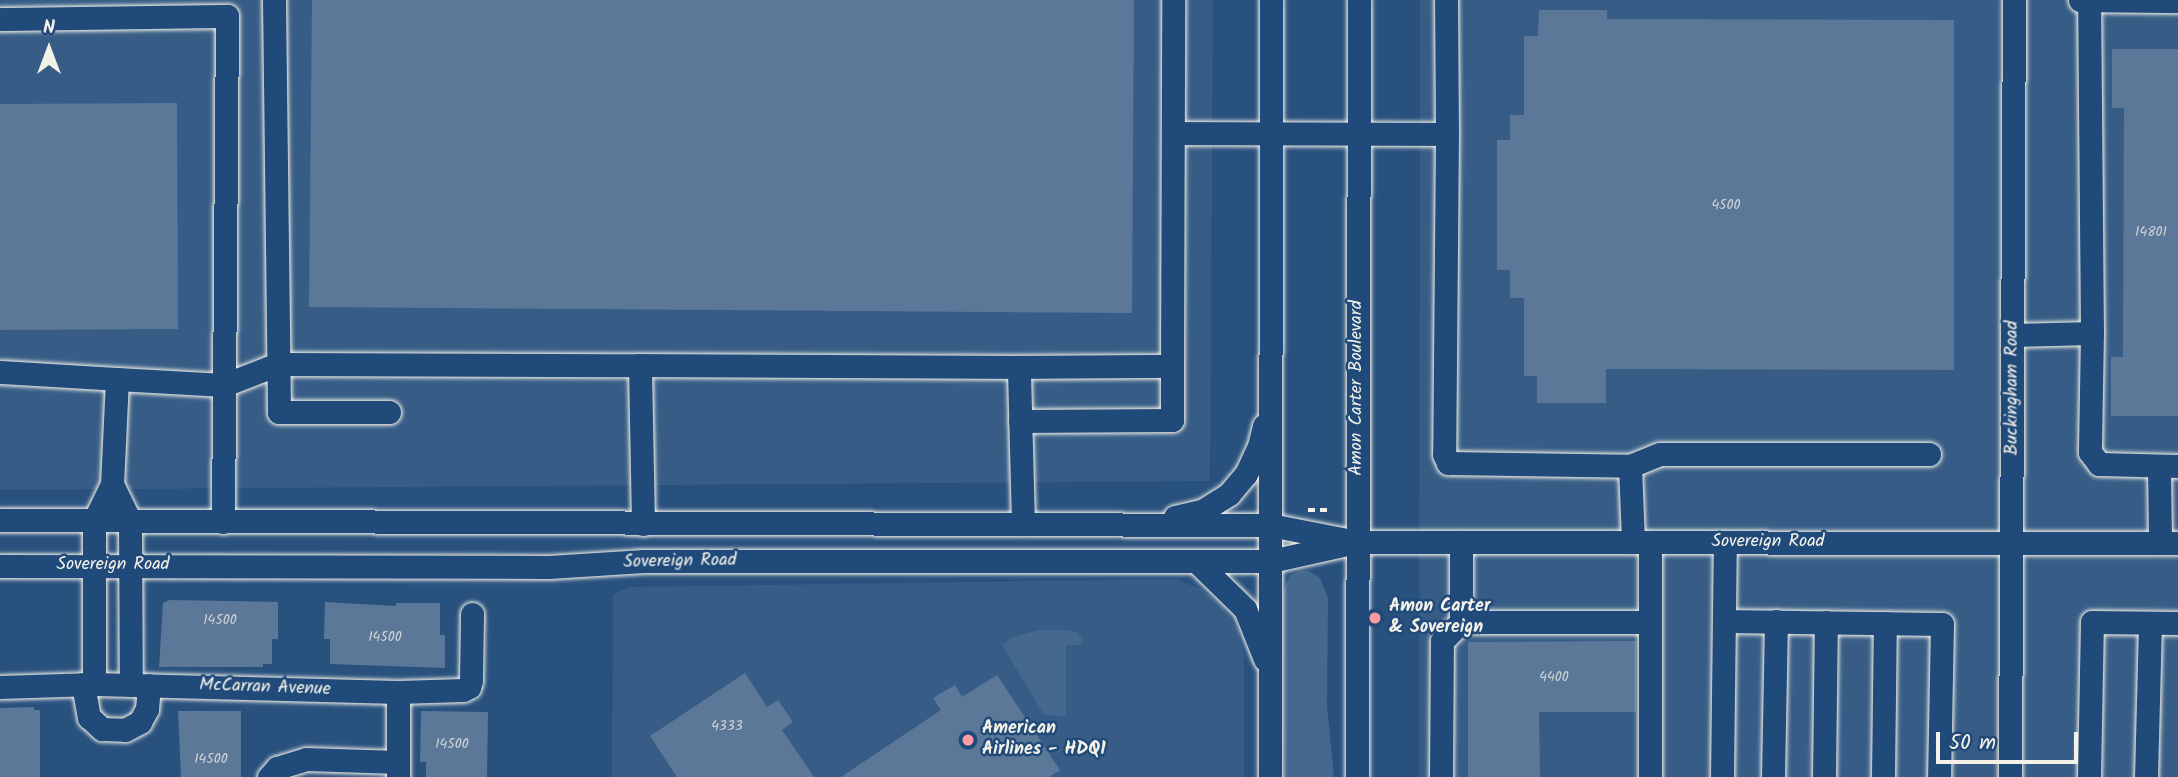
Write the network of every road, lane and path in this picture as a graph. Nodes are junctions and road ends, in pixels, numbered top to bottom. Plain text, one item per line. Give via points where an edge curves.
1 (274, 0) edge
2 (1173, 0) edge
3 (1271, 0) edge
4 (1359, 0) edge
5 (1446, 0) edge
6 (2014, 0) edge
7 (2080, 0) edge
8 (2089, 1) edge
9 (2178, 1) edge
10 (227, 8) edge
11 (0, 19) edge
12 (1173, 134) junction
13 (1270, 134) junction
14 (1357, 134) junction
15 (1447, 134) junction
16 (2092, 333) junction
17 (2012, 335) junction
18 (278, 364) junction
19 (640, 365) junction
20 (1172, 366) junction
21 (1019, 367) junction
22 (0, 372) edge
23 (117, 379) junction
24 (224, 385) junction
25 (1270, 402) junction
26 (389, 412) dead end
27 (1020, 421) junction
28 (1929, 454) dead end
29 (1630, 466) junction
30 (2169, 466) edge
31 (112, 484) junction
32 (1302, 510) dead end
33 (1330, 510) dead end
34 (0, 520) edge
35 (94, 521) junction
36 (130, 521) junction
37 (223, 522) junction
38 (643, 524) junction
39 (1023, 524) junction
40 (1102, 524) junction
41 (1270, 524) junction
42 (2012, 541) junction
43 (1357, 542) junction
44 (1461, 542) junction
45 (1642, 542) junction
46 (1725, 542) junction
47 (2169, 543) edge
48 (1196, 561) junction
49 (1271, 561) junction
50 (0, 566) edge
51 (94, 566) junction
52 (130, 566) junction
53 (472, 614) dead end
54 (1724, 621) junction
55 (1776, 621) junction
56 (1461, 622) junction
57 (1650, 622) junction
58 (1825, 622) junction
59 (1885, 623) junction
60 (2150, 623) junction
61 (2178, 623) edge
62 (1271, 681) junction
63 (88, 684) junction
64 (140, 685) junction
65 (0, 688) edge
66 (398, 692) junction
67 (398, 769) edge
68 (269, 777) edge
69 (1270, 777) edge
70 (1357, 777) edge
71 (1441, 777) edge
72 (1650, 777) edge
73 (1722, 777) edge
74 (1773, 777) edge
75 (1824, 777) edge
76 (1883, 777) edge
77 (1939, 777) edge
78 (2010, 777) edge
79 (2089, 777) edge
80 (2146, 777) edge

1 - 18 street
2 - 12 street
3 - 13 street
4 - 14 street, Amon Carter Boulevard
5 - 15 street
6 - 17 street, Buckingham Road
7 - 8 street
8 - 9 street
8 - 16 street
10 - 11 street
10 - 24 street
12 - 13 street
12 - 20 street
13 - 14 street
13 - 25 street
14 - 15 street
14 - 43 street, Amon Carter Boulevard
15 - 29 street via 1444,454 1448,463
16 - 17 street
16 - 30 street via 2090,452 2099,464
17 - 42 street, Buckingham Road
18 - 19 street
18 - 24 street
18 - 26 street via 279,412
19 - 21 street
19 - 38 street
20 - 21 street
20 - 27 street via 1172,420
21 - 27 street
22 - 23 street
23 - 24 street
23 - 31 street
24 - 37 street
25 - 40 street via 1259,446 1246,474 1229,494 1202,511
25 - 41 street
27 - 39 street
28 - 29 street via 1660,453
29 - 45 street
30 - 47 street
31 - 35 street
31 - 36 street
32 - 33 path
34 - 35 street, Sovereign Road
35 - 36 street, Sovereign Road
35 - 51 street
36 - 37 street, Sovereign Road
36 - 52 street
37 - 38 street, Sovereign Road
38 - 39 street, Sovereign Road
39 - 40 street, Sovereign Road
40 - 41 street, Sovereign Road
41 - 43 street, Sovereign Road
41 - 49 street
42 - 46 street, Sovereign Road
42 - 47 street, Sovereign Road
42 - 78 street, Buckingham Road
43 - 44 street, Sovereign Road
43 - 49 street, Sovereign Road
43 - 70 street, Amon Carter Boulevard
44 - 45 street, Sovereign Road
44 - 56 street
45 - 46 street, Sovereign Road
45 - 57 street
46 - 54 street
48 - 49 street, Sovereign Road
48 - 52 street, Sovereign Road
48 - 62 street via 1245,609
49 - 62 street
50 - 51 street, Sovereign Road
51 - 52 street, Sovereign Road
51 - 63 street
52 - 64 street
53 - 66 street, McCarran Avenue via 469,687
54 - 55 street
54 - 73 street
55 - 58 street
55 - 74 street
56 - 57 street
56 - 71 street via 1442,641
57 - 72 street
58 - 59 street
58 - 75 street
59 - 76 street
59 - 77 street via 1942,624
60 - 61 street
60 - 79 street via 2092,622
60 - 80 street
62 - 69 street
63 - 64 street, McCarran Avenue
63 - 64 street via 89,717 102,729 125,730 140,722 147,709
63 - 65 street, McCarran Avenue
64 - 66 street, McCarran Avenue
66 - 67 street
67 - 68 street via 306,759 277,768

